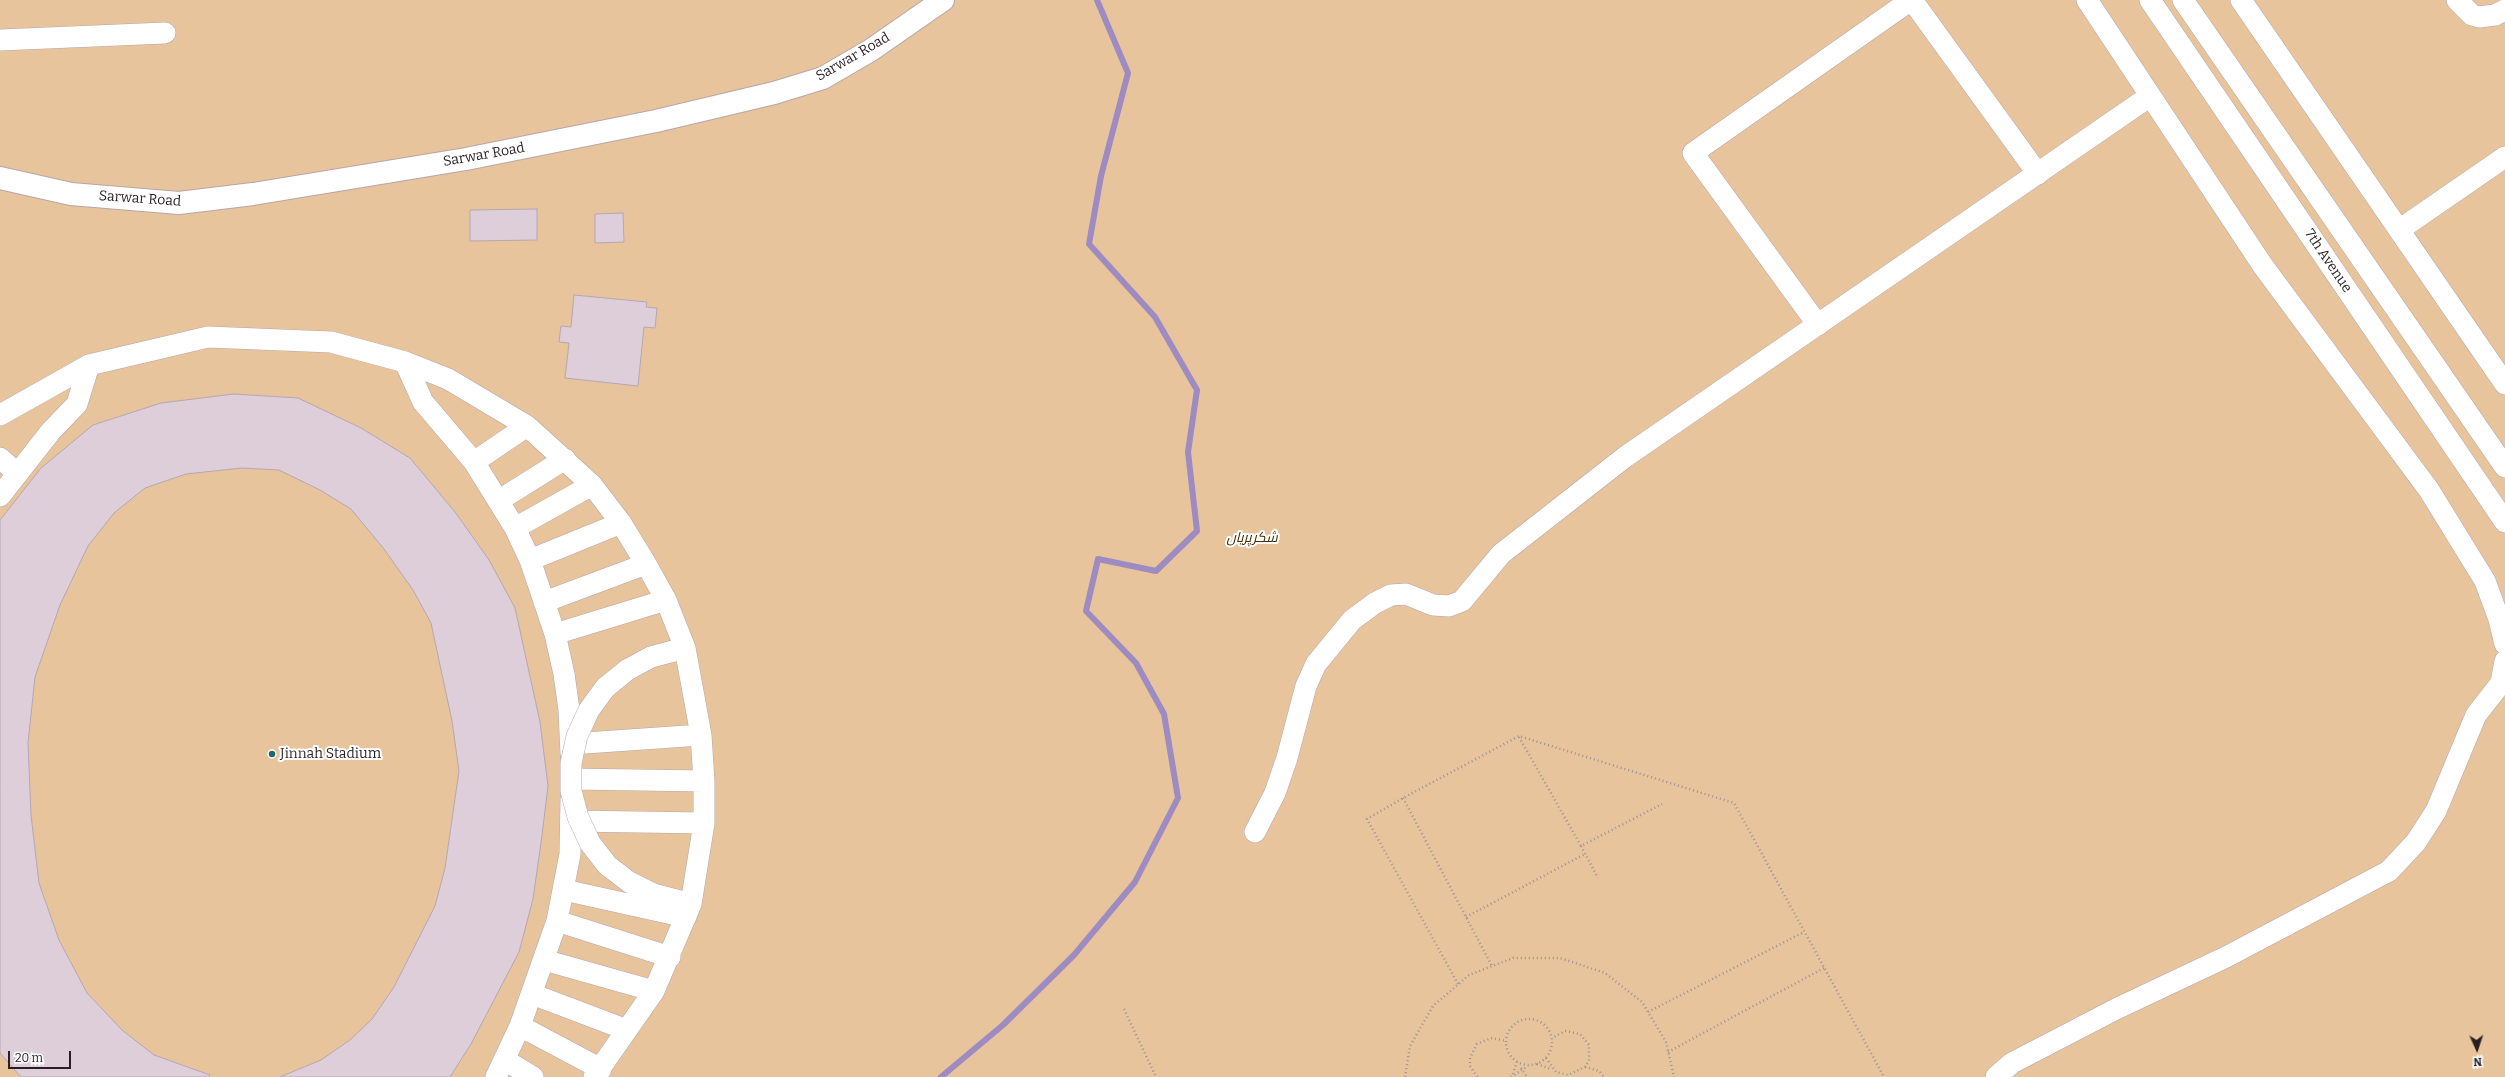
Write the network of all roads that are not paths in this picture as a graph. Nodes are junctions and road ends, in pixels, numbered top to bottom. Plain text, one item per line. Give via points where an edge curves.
1 (942, 0) edge
2 (1911, 0) edge
3 (2087, 0) edge
4 (2150, 0) edge
5 (2184, 0) edge
6 (2241, 0) edge
7 (2457, 0) edge
8 (2505, 10) edge
9 (165, 33) dead end
10 (0, 40) edge
11 (2150, 96) junction
12 (2505, 157) edge
13 (2038, 174) junction
14 (0, 178) edge
15 (2399, 230) junction
16 (1818, 325) junction
17 (405, 362) junction
18 (88, 365) junction
19 (2505, 384) edge
20 (0, 415) edge
21 (527, 426) junction
22 (0, 458) edge
23 (565, 459) junction
24 (474, 462) junction
25 (2505, 468) edge
26 (17, 473) junction
27 (592, 485) junction
28 (0, 496) edge
29 (498, 501) junction
30 (2505, 522) edge
31 (621, 523) junction
32 (515, 528) junction
33 (530, 560) junction
34 (646, 564) junction
35 (666, 600) junction
36 (544, 602) junction
37 (554, 634) junction
38 (2505, 644) edge
39 (685, 648) junction
40 (2505, 661) edge
41 (701, 735) junction
42 (571, 744) junction
43 (571, 779) junction
44 (704, 781) junction
45 (572, 821) junction
46 (704, 823) junction
47 (1255, 832) dead end
48 (564, 890) junction
49 (689, 911) junction
50 (557, 921) junction
51 (670, 957) junction
52 (544, 960) junction
53 (654, 991) junction
54 (532, 994) junction
55 (520, 1026) junction
56 (627, 1030) junction
57 (500, 1068) edge
58 (597, 1073) edge
59 (533, 1077) edge
60 (1996, 1077) edge

1 - 14 main road, Sarwar Road via 872,50 823,78 774,93 656,121 466,159 253,194 179,203 71,194
2 - 13 street
2 - 16 street via 1693,153
3 - 11 street
4 - 30 street, 7th Avenue
5 - 25 street, 7th Avenue
6 - 15 street
7 - 8 street via 2464,9 2479,17 2495,15
9 - 10 street
11 - 13 street
11 - 38 street via 2263,266 2429,490 2485,581
12 - 15 street
13 - 16 street
15 - 19 street
16 - 47 street via 1624,457 1501,554 1462,601 1449,606 1433,605 1406,594 1391,595 1375,602 1352,620 1316,664 1275,793
17 - 18 street via 331,342 208,337
17 - 21 street via 448,379
17 - 24 street via 423,402
18 - 20 street
18 - 26 street via 77,404
21 - 23 street
21 - 24 street
22 - 26 street
23 - 27 street
23 - 29 street
24 - 29 street
26 - 28 street
27 - 31 street
27 - 32 street
29 - 32 street
31 - 33 street
31 - 34 street
32 - 33 street
33 - 36 street
34 - 35 street
34 - 36 street
35 - 37 street
35 - 39 street
36 - 37 street
37 - 42 street via 569,710
39 - 41 street
39 - 49 street, bridge via 651,657 627,670 605,688 589,710 577,736 571,763 571,791 578,817 590,842 607,865 629,882
40 - 60 street via 2501,683 2476,715 2436,812 2416,842 2389,871 2226,957 2116,1009 2012,1063
41 - 42 street
41 - 44 street
42 - 43 street
43 - 44 street
43 - 45 street
44 - 46 street
45 - 46 street
45 - 48 street
46 - 49 street
48 - 49 street
48 - 50 street
49 - 51 street
50 - 51 street
50 - 52 street
51 - 53 street
52 - 53 street
52 - 54 street
53 - 56 street
54 - 55 street
54 - 56 street
55 - 57 street
55 - 58 street
56 - 58 street
57 - 59 street

